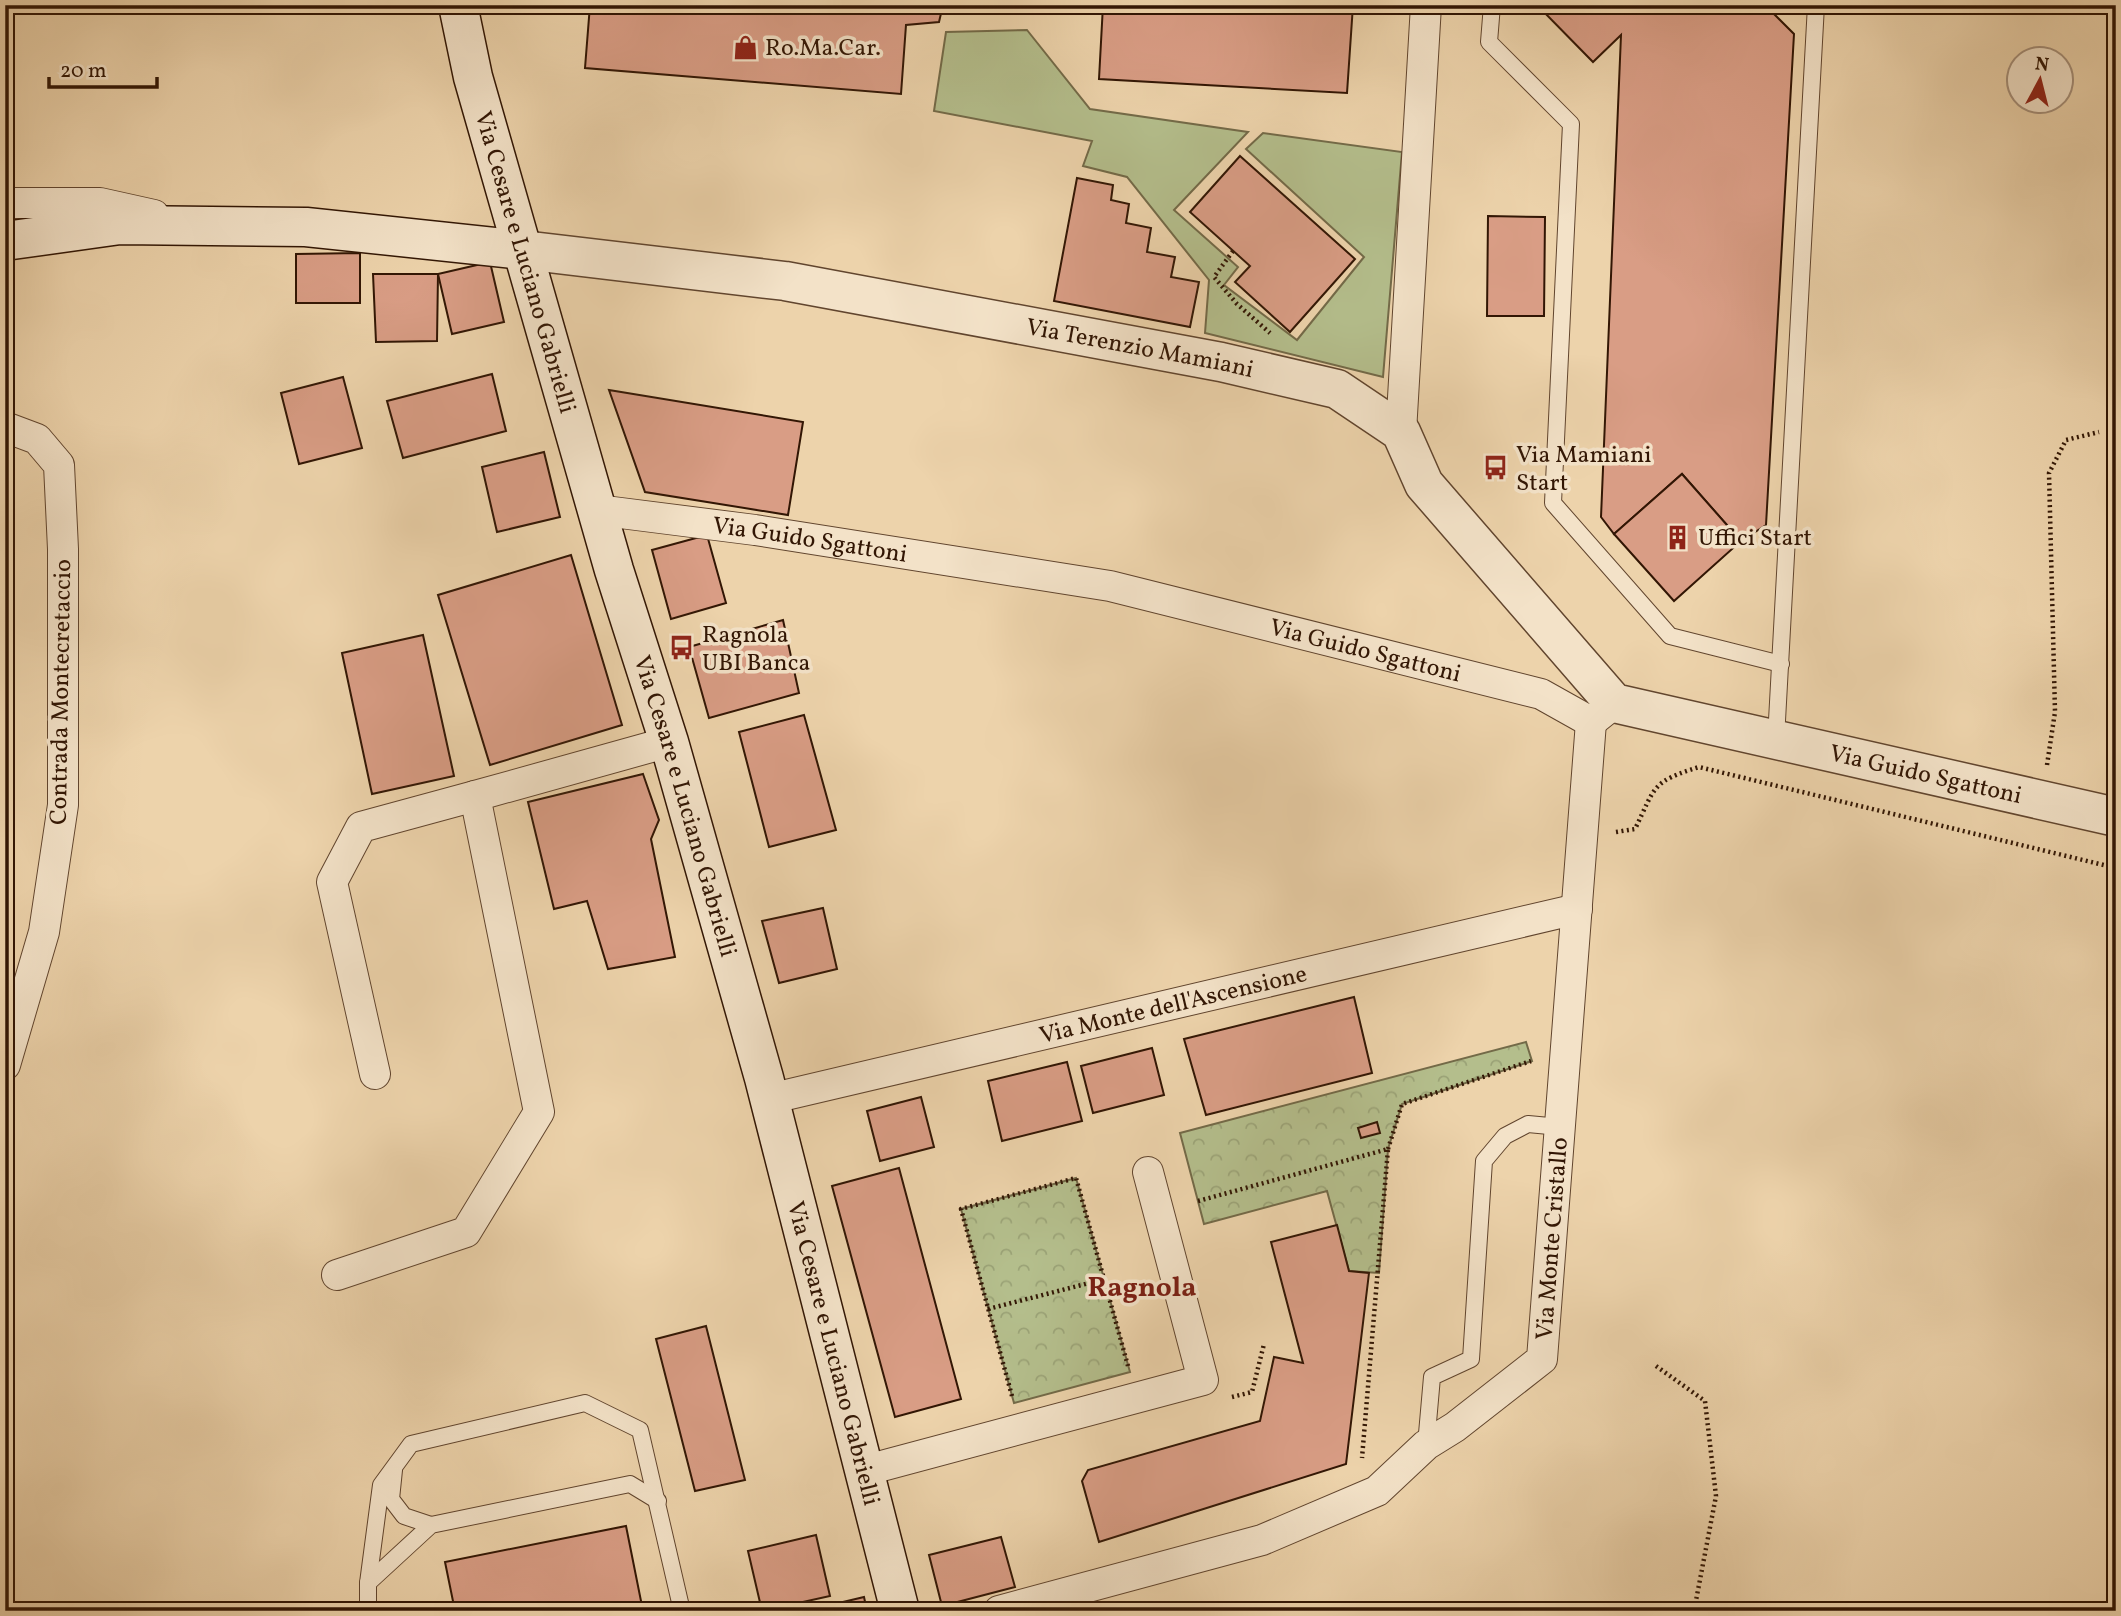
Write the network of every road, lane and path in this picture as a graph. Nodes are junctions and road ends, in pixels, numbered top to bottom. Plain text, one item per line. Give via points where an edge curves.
1 (458, 5) edge
2 (1426, 5) edge
3 (1492, 5) edge
4 (1815, 5) edge
5 (5, 202) edge
6 (202, 226) junction
7 (5, 241) edge
8 (523, 250) junction
9 (1233, 251) dead end
10 (1272, 342) dead end
11 (5, 427) edge
12 (1401, 432) junction
13 (2099, 432) dead end
14 (597, 510) junction
15 (1781, 664) junction
16 (1602, 712) junction
17 (1776, 738) junction
18 (669, 742) junction
19 (475, 796) junction
20 (2045, 802) junction
21 (2116, 817) edge
22 (1580, 835) junction
23 (2116, 868) edge
24 (1577, 909) junction
25 (1532, 1061) dead end
26 (5, 1066) edge
27 (375, 1074) dead end
28 (769, 1098) junction
29 (1560, 1127) junction
30 (1388, 1149) junction
31 (1148, 1172) dead end
32 (1198, 1200) dead end
33 (337, 1275) dead end
34 (1105, 1279) junction
35 (988, 1309) junction
36 (1656, 1366) dead end
37 (1130, 1373) dead end
38 (1014, 1403) dead end
39 (1426, 1445) junction
40 (1361, 1466) dead end
41 (394, 1468) junction
42 (863, 1471) junction
43 (658, 1501) junction
44 (431, 1525) junction
45 (368, 1583) junction
46 (986, 1607) edge
47 (368, 1611) edge
48 (682, 1611) edge
49 (900, 1611) edge
50 (946, 1611) edge
51 (1694, 1611) edge

1 - 8 main road, Via Cesare e Luciano Gabrielli via 472,77
2 - 12 street
3 - 15 lane via 1489,43 1571,124 1553,503 1670,636
4 - 15 lane
5 - 6 street via 100,203
6 - 7 main road, Via Terenzio Mamiani via 120,225
6 - 8 main road, Via Terenzio Mamiani via 306,227
8 - 12 main road, Via Terenzio Mamiani via 785,281 1222,362 1337,389
8 - 14 main road, Via Cesare e Luciano Gabrielli
9 - 10 path via 1214,277 1272,334
11 - 26 street, Contrada Montecretaccio via 37,439 59,465 63,550 63,805 44,932
12 - 16 main road via 1423,484
13 - 20 path via 2066,440 2049,473 2055,712
14 - 16 street, Via Guido Sgattoni via 1110,586
14 - 18 main road, Via Cesare e Luciano Gabrielli
15 - 17 lane
16 - 17 main road, Via Guido Sgattoni
16 - 22 street, Via Monte Cristallo
17 - 20 main road, Via Guido Sgattoni
18 - 19 street
18 - 28 main road, Via Cesare e Luciano Gabrielli
19 - 27 street via 361,827 332,882
19 - 33 street via 539,1112 466,1233
20 - 21 main road, Via Guido Sgattoni
22 - 23 path via 1634,829 1664,778 1699,767
22 - 24 street, Via Monte Cristallo
24 - 28 street, Via Monte dell'Ascensione
24 - 29 street, Via Monte Cristallo
25 - 30 path via 1402,1104
28 - 42 main road, Via Cesare e Luciano Gabrielli
29 - 39 street, Via Monte Cristallo via 1542,1359
29 - 39 lane via 1528,1124 1505,1136 1484,1161 1471,1359 1432,1377
30 - 32 path
30 - 40 path
31 - 42 street via 1203,1380
34 - 35 path
34 - 35 path via 1076,1178 961,1209
34 - 37 path
35 - 38 path
36 - 51 path via 1705,1401 1716,1496
39 - 46 street, Via Monte Cristallo via 1377,1491 1262,1540
41 - 43 lane via 411,1444 585,1403 640,1430
41 - 44 lane via 391,1499 404,1516
41 - 45 lane via 381,1485
42 - 49 main road, Via Cesare e Luciano Gabrielli
43 - 44 lane via 630,1484
43 - 48 lane
44 - 45 lane
45 - 47 lane
46 - 50 path

